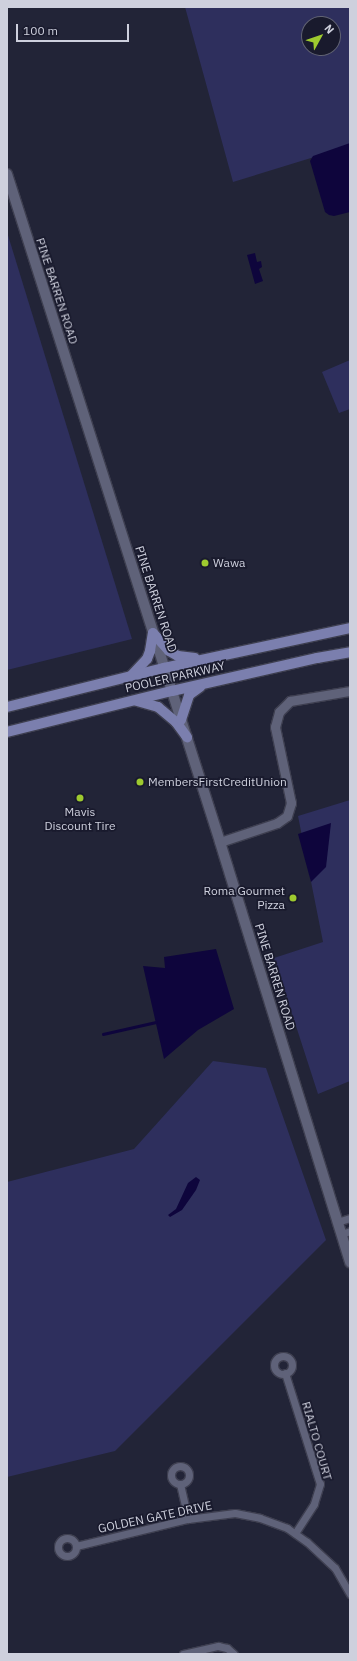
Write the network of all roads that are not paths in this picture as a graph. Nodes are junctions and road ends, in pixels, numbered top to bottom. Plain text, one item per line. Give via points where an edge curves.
1 (7, 174) edge
2 (350, 628) edge
3 (153, 633) junction
4 (350, 652) edge
5 (201, 659) junction
6 (164, 668) junction
7 (131, 676) junction
8 (206, 683) junction
9 (172, 691) junction
10 (350, 691) edge
11 (133, 701) junction
12 (7, 707) edge
13 (181, 720) junction
14 (7, 732) edge
15 (187, 737) junction
16 (220, 842) junction
17 (350, 1218) edge
18 (337, 1222) junction
19 (346, 1232) edge
20 (350, 1262) edge
21 (285, 1373) dead end
22 (180, 1484) dead end
23 (188, 1519) junction
24 (295, 1533) junction
25 (76, 1546) dead end
26 (350, 1594) edge
27 (183, 1654) edge
28 (234, 1654) edge

1 - 3 main road, PINE BARREN ROAD
2 - 5 main road, POOLER PARKWAY
3 - 5 main road via 169,651 178,656
3 - 6 main road, PINE BARREN ROAD
3 - 7 main road via 147,659
4 - 8 main road, POOLER PARKWAY
5 - 6 main road, POOLER PARKWAY
6 - 7 main road, POOLER PARKWAY
6 - 9 main road, PINE BARREN ROAD
7 - 12 main road, POOLER PARKWAY
8 - 9 main road, POOLER PARKWAY
8 - 13 main road via 194,689 189,695
9 - 11 main road, POOLER PARKWAY
9 - 13 main road, PINE BARREN ROAD
10 - 16 street via 290,701 279,712 275,727 292,803 287,816 277,823
11 - 14 main road, POOLER PARKWAY
11 - 15 main road via 158,707 176,722
13 - 15 main road, PINE BARREN ROAD
15 - 16 main road, PINE BARREN ROAD
16 - 18 main road, PINE BARREN ROAD
17 - 18 street
18 - 19 main road, PINE BARREN ROAD
19 - 20 main road, PINE BARREN ROAD
21 - 24 street, RIALTO COURT via 320,1484 314,1504
22 - 23 street
23 - 24 street, GOLDEN GATE DRIVE via 235,1513 260,1518
23 - 25 street, GOLDEN GATE DRIVE
24 - 26 street, GOLDEN GATE DRIVE via 335,1568
27 - 28 street via 218,1646 227,1648

